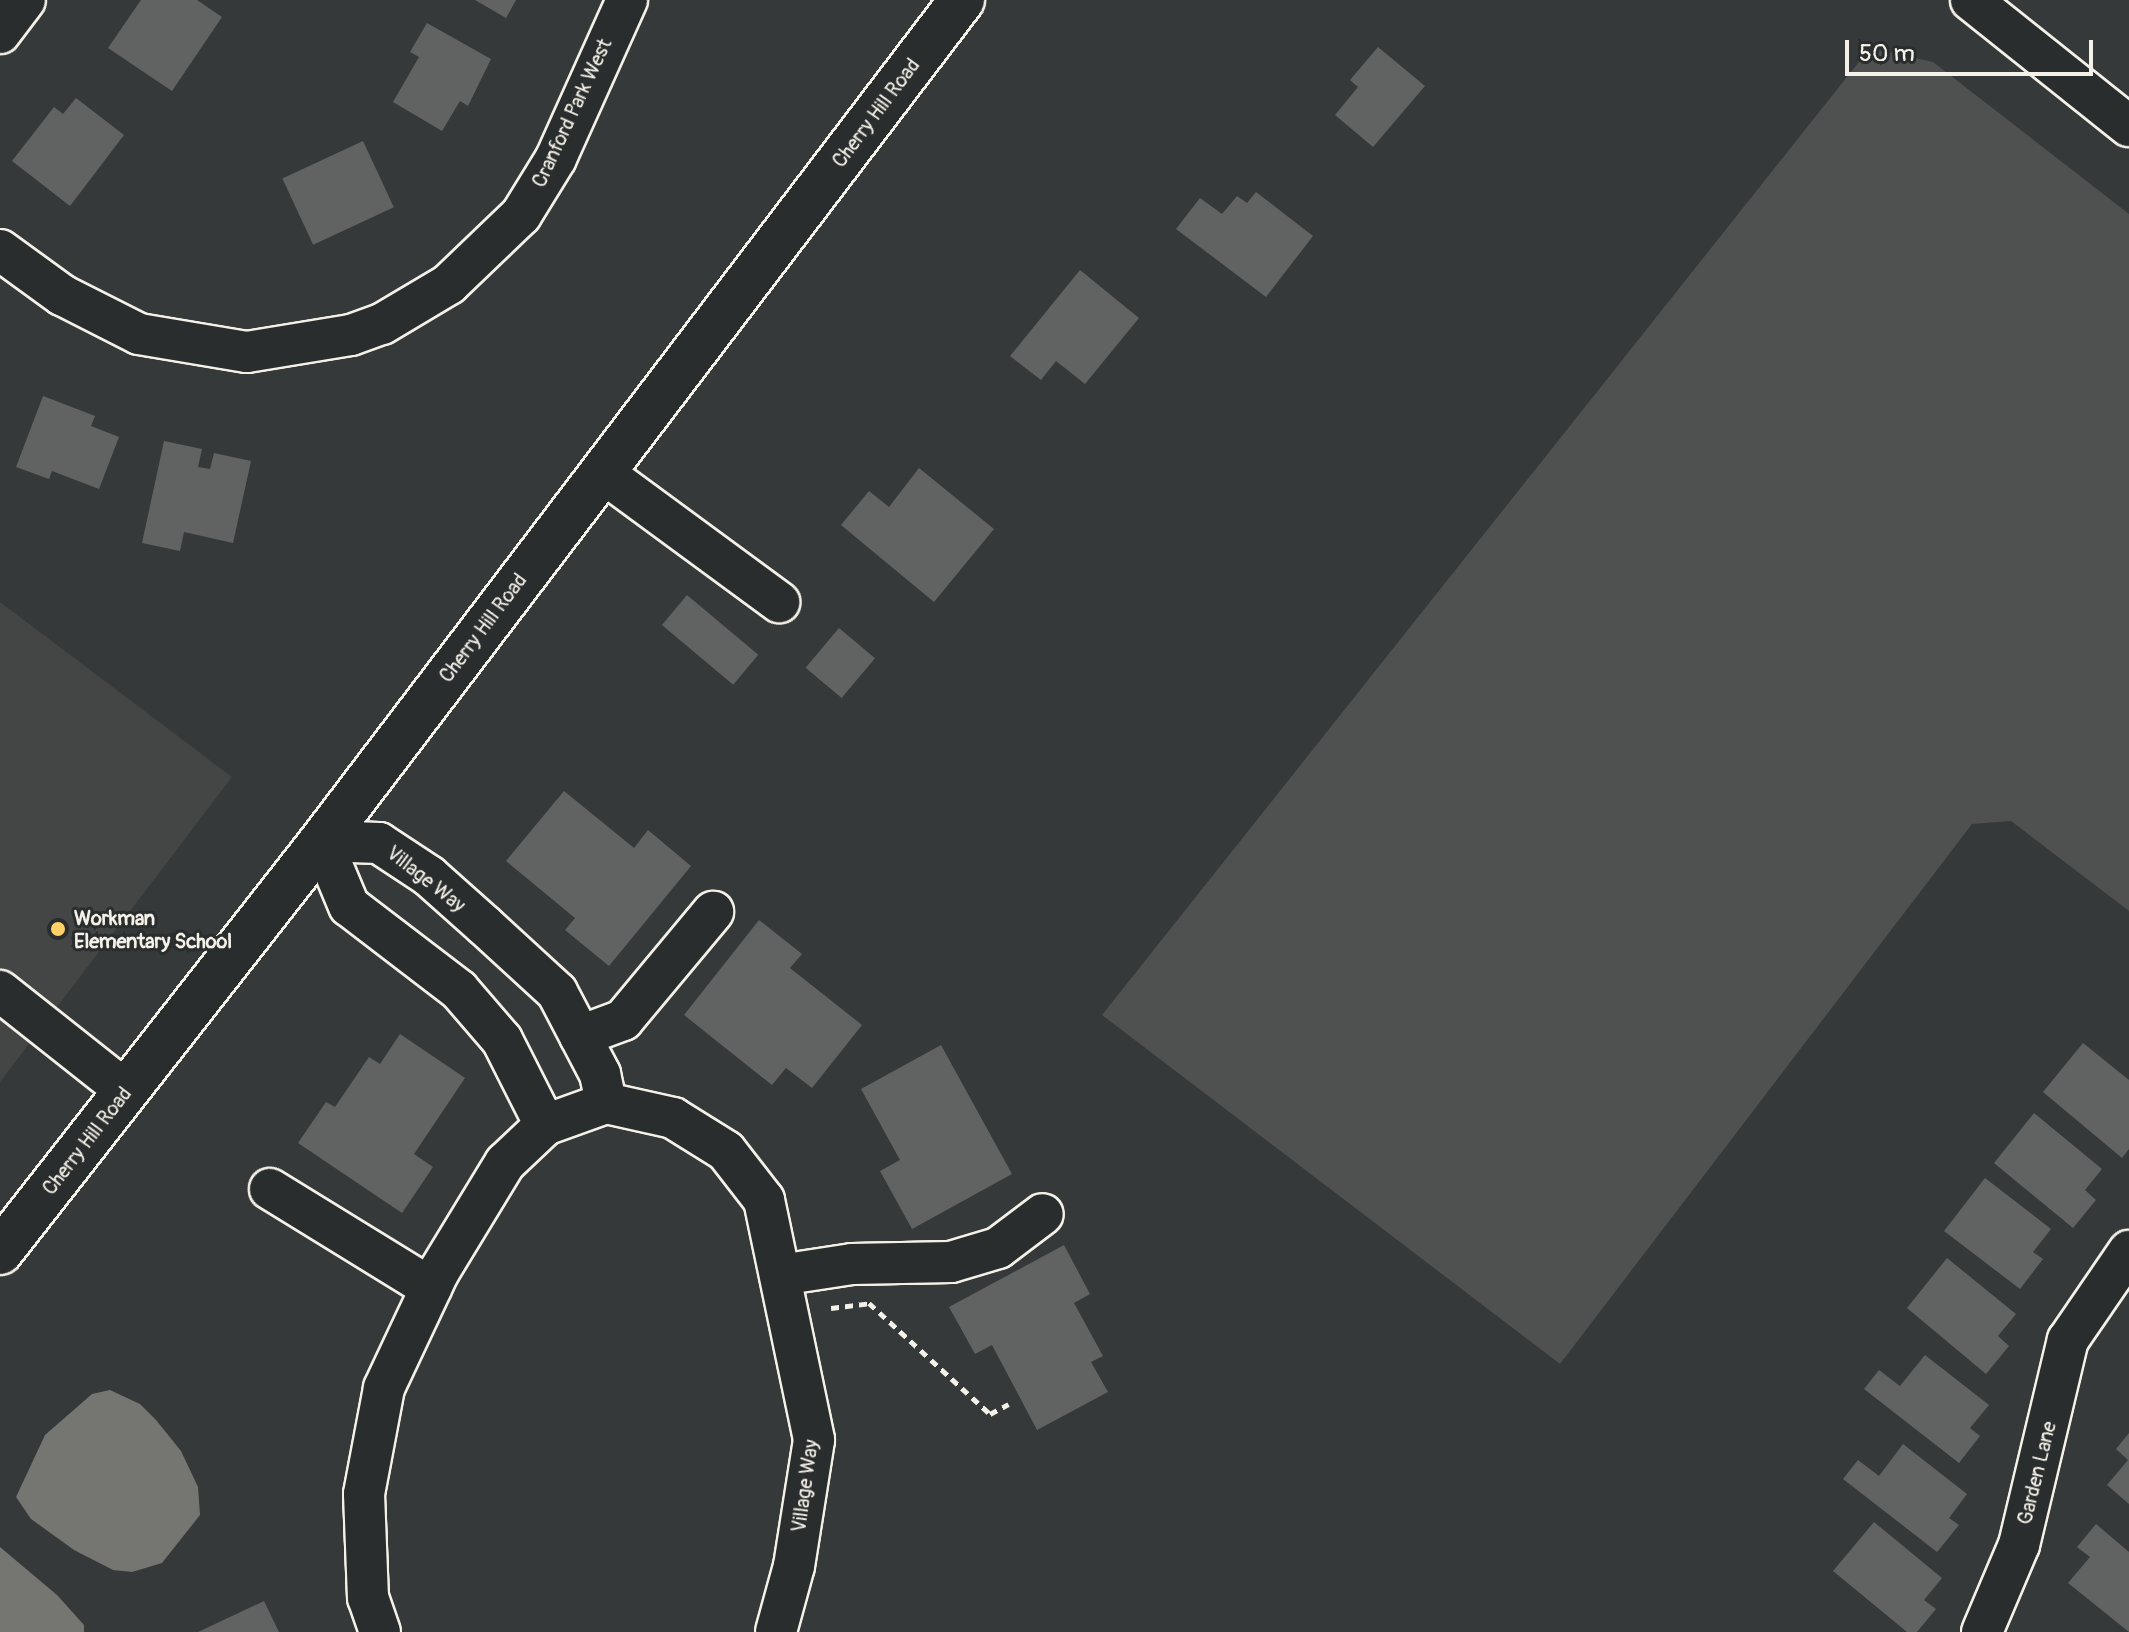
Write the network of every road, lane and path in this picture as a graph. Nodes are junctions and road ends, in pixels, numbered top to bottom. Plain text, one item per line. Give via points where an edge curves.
1 (25, 0) edge
2 (627, 0) edge
3 (962, 0) edge
4 (1971, 0) edge
5 (0, 33) edge
6 (2129, 126) edge
7 (0, 250) edge
8 (602, 472) junction
9 (779, 602) dead end
10 (322, 841) junction
11 (713, 912) dead end
12 (0, 991) edge
13 (580, 1036) junction
14 (126, 1091) junction
15 (606, 1103) junction
16 (545, 1125) junction
17 (270, 1189) dead end
18 (1043, 1214) dead end
19 (2129, 1251) edge
20 (0, 1252) edge
21 (780, 1275) junction
22 (431, 1288) junction
23 (2129, 1298) edge
24 (831, 1308) dead end
25 (2086, 1313) junction
26 (1009, 1404) dead end
27 (380, 1632) edge
28 (776, 1632) edge
29 (1982, 1632) edge

1 - 5 street
2 - 7 street, Cranford Park West via 556,158 521,215 449,284 382,324 351,335 247,352 139,334 62,295
3 - 8 main road, Cherry Hill Road
4 - 6 street
8 - 9 street
8 - 10 main road, Cherry Hill Road
10 - 13 street, Village Way via 379,843 429,876 557,992
10 - 14 main road, Cherry Hill Road
10 - 16 street via 349,906 459,990 502,1040
11 - 13 street via 623,1020
12 - 14 street
13 - 15 street, Village Way via 600,1074
14 - 20 main road, Cherry Hill Road
15 - 16 street
15 - 21 street, Village Way via 673,1118 726,1151 764,1200
16 - 22 street via 505,1163
17 - 22 street
18 - 21 street via 998,1248 951,1262 852,1264
19 - 25 street, Garden Lane
21 - 28 street, Village Way via 814,1440 794,1566
22 - 27 street via 384,1388 364,1494 368,1598
23 - 25 street
24 - 26 path via 869,1303 990,1414
25 - 29 street, Garden Lane via 2068,1340 2019,1545

